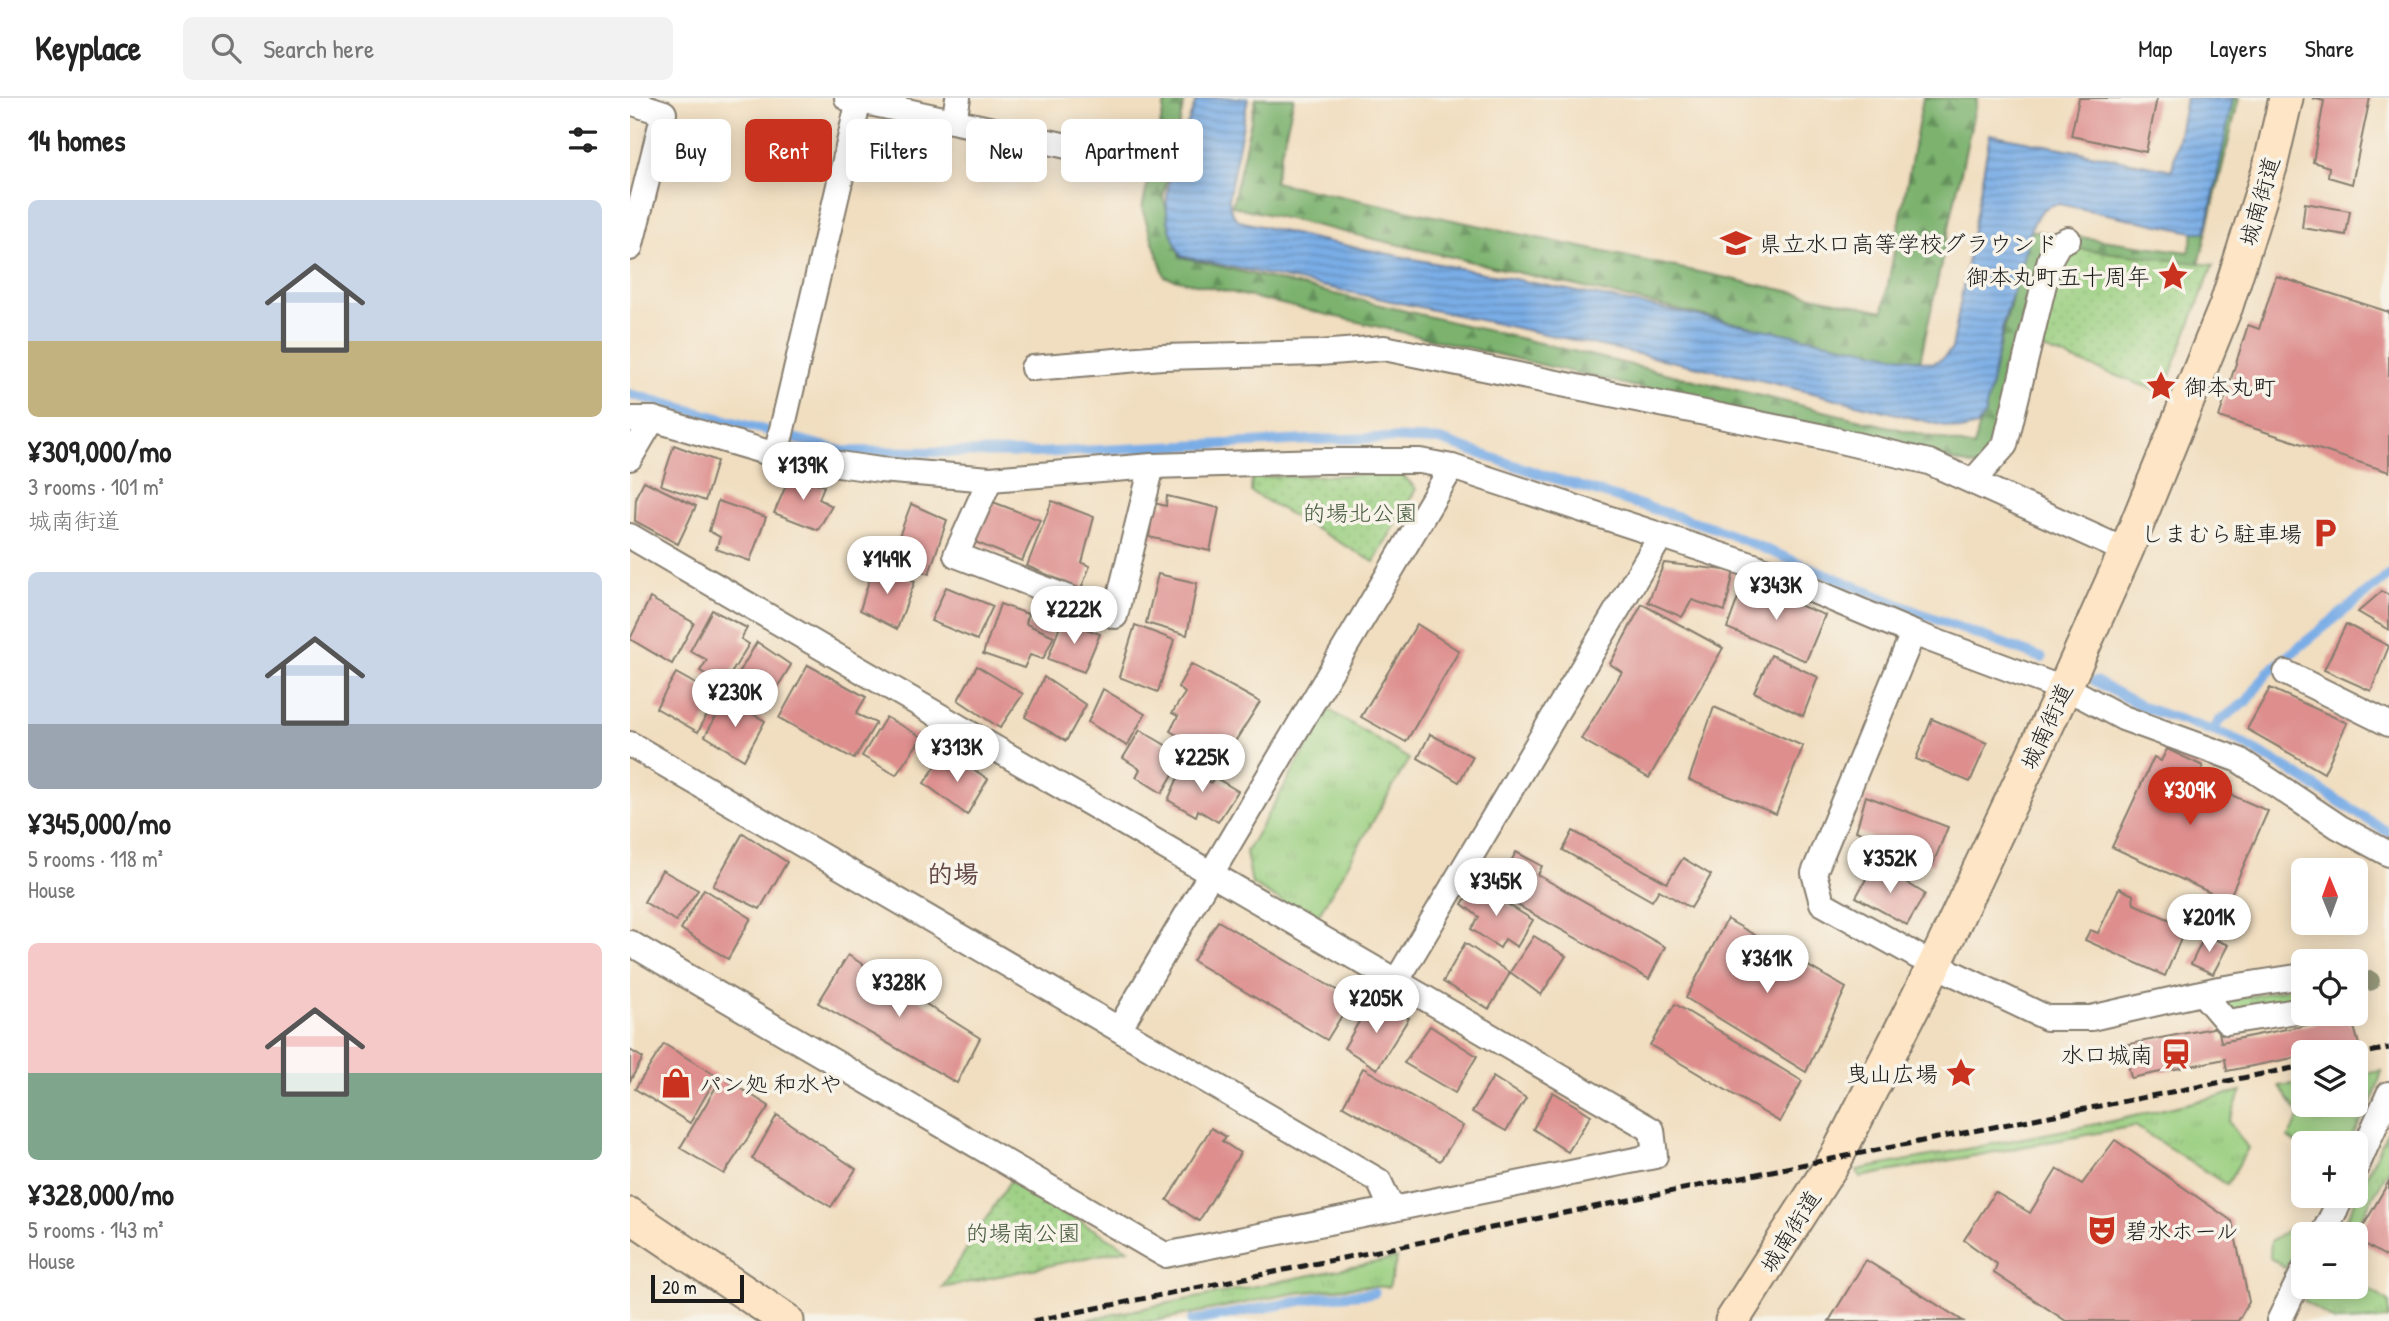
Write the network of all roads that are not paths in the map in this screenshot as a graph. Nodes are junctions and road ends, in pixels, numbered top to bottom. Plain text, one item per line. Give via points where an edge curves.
1 (2286, 98) edge
2 (853, 99) edge
3 (630, 102) edge
4 (956, 110) edge
5 (1061, 140) edge
6 (2068, 239) dead end
7 (630, 248) edge
8 (1034, 368) dead end
9 (641, 419) edge
10 (776, 455) junction
11 (630, 458) edge
12 (1152, 466) junction
13 (1452, 467) junction
14 (990, 479) junction
15 (1973, 481) junction
16 (630, 536) edge
17 (1661, 536) junction
18 (2126, 551) junction
19 (1913, 633) junction
20 (2286, 673) dead end
21 (2064, 689) junction
22 (2389, 724) edge
23 (630, 744) edge
24 (2389, 854) edge
25 (1211, 874) junction
26 (630, 943) edge
27 (1936, 964) junction
28 (2291, 978) edge
29 (1396, 982) junction
30 (2202, 993) junction
31 (2291, 1012) edge
32 (1119, 1029) junction
33 (2389, 1094) edge
34 (2368, 1141) edge
35 (1392, 1209) junction
36 (630, 1216) edge
37 (2291, 1296) edge
38 (787, 1321) edge
39 (1732, 1321) edge
40 (2279, 1321) edge

1 - 18 street, 城南街道 via 2270,167 2226,306
2 - 4 street
2 - 10 street
3 - 7 street via 664,113
4 - 5 street
6 - 15 street via 2059,243 2050,259 2006,445
8 - 15 street via 1162,357 1384,348 1818,436 1929,462
9 - 10 street
9 - 11 street
10 - 14 street
12 - 13 street via 1420,461
12 - 14 street
12 - 14 street via 1115,616 956,555
13 - 17 street
13 - 25 street
15 - 18 street
16 - 25 street
17 - 19 street via 1757,567
17 - 29 street
18 - 21 street, 城南街道
19 - 21 street
19 - 27 street via 1814,873 1822,903
20 - 22 street
21 - 24 street via 2123,718 2239,760 2339,827
21 - 27 street, 城南街道
23 - 32 street
25 - 29 street
25 - 32 street
26 - 35 street via 1165,1255
27 - 30 street via 2048,1018 2091,1018
27 - 39 street, 城南街道 via 1836,1158
28 - 30 street
29 - 35 street via 1652,1130 1655,1156
30 - 31 street via 2227,1023
32 - 35 street via 1379,1181
33 - 34 street
36 - 38 street
37 - 40 street

